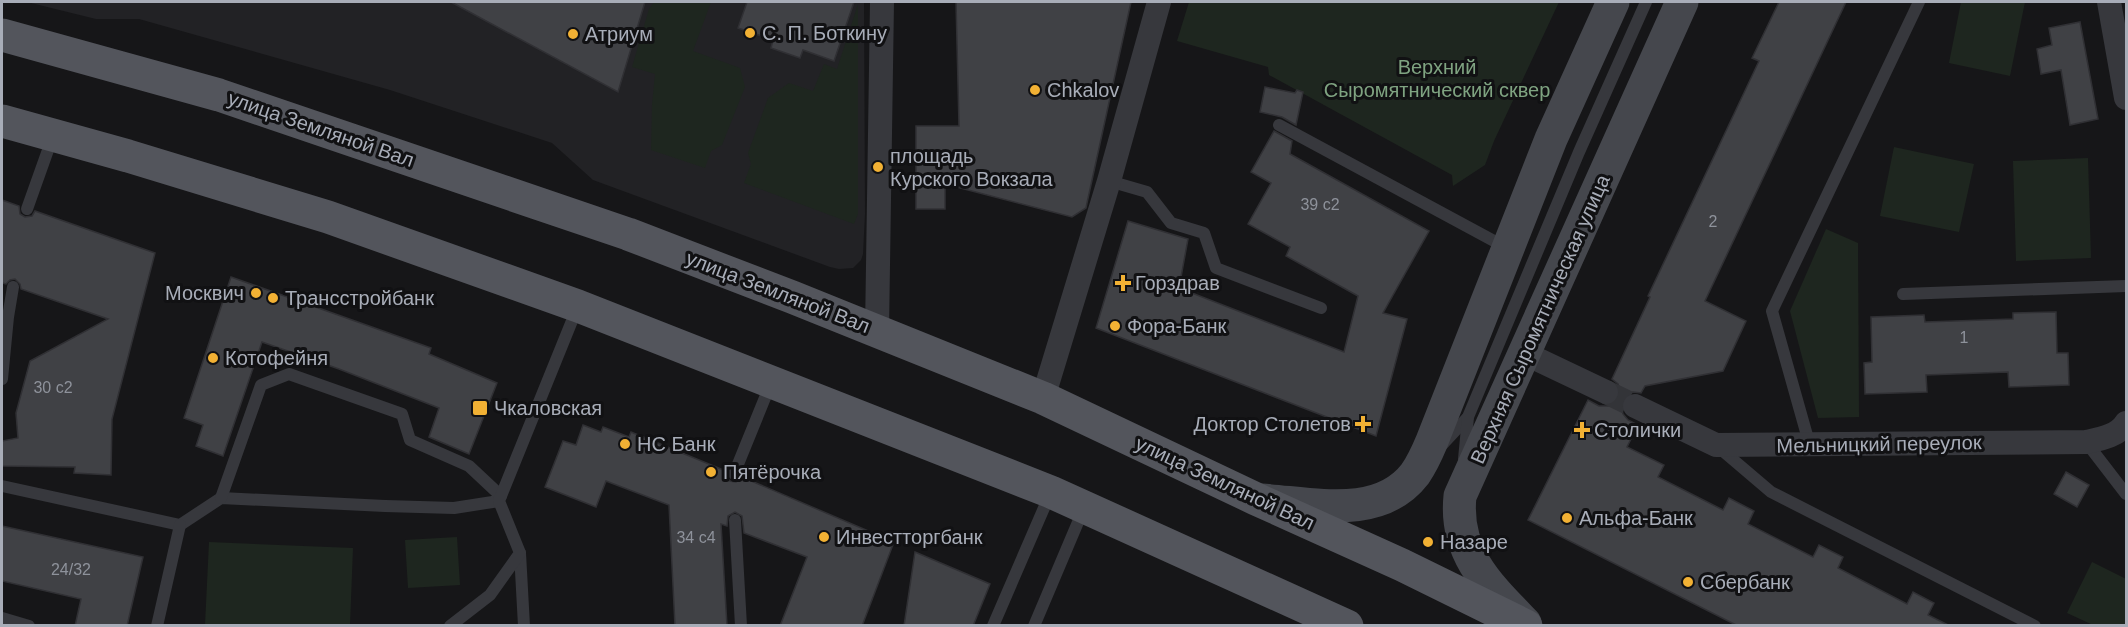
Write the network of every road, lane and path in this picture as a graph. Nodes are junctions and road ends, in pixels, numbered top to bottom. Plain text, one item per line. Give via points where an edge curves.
1 (882, 2) edge
2 (1159, 2) edge
3 (1613, 2) edge
4 (1646, 2) edge
5 (1682, 2) edge
6 (1919, 2) edge
7 (2109, 2) edge
8 (2, 35) edge
9 (2127, 99) edge
10 (2, 121) edge
11 (1280, 125) dead end
12 (53, 135) junction
13 (1109, 181) junction
14 (27, 209) dead end
15 (1508, 249) junction
16 (2127, 286) edge
17 (14, 287) dead end
18 (1903, 294) dead end
19 (578, 306) junction
20 (1321, 308) dead end
21 (877, 331) junction
22 (1524, 353) junction
23 (2, 380) edge
24 (772, 381) junction
25 (1606, 392) tunnel mouth
26 (1043, 398) junction
27 (1635, 406) tunnel mouth
28 (1468, 417) junction
29 (2127, 423) edge
30 (2085, 442) junction
31 (1716, 446) junction
32 (1810, 446) junction
33 (734, 474) dead end
34 (1414, 475) junction
35 (2, 487) edge
36 (1051, 492) junction
37 (2127, 494) edge
38 (1460, 496) junction
39 (221, 498) junction
40 (500, 499) junction
41 (1256, 499) junction
42 (1085, 507) junction
43 (735, 520) dead end
44 (180, 525) junction
45 (520, 553) junction
46 (2, 618) edge
47 (29, 626) edge
48 (157, 626) edge
49 (450, 626) edge
50 (524, 626) edge
51 (741, 626) edge
52 (993, 626) edge
53 (1034, 626) edge
54 (1347, 626) edge
55 (1527, 626) edge
56 (2035, 626) edge

1 - 21 street
2 - 13 street
3 - 15 main road via 1551,139
4 - 28 lane
5 - 22 main road, Верхняя Сыромятническая улица
6 - 32 lane via 1772,311
7 - 9 street
8 - 21 main road, улица Земляной Вал via 219,95 433,166 628,234
10 - 12 main road
11 - 15 lane
12 - 14 lane
12 - 19 main road via 328,217
13 - 20 lane via 1147,192 1171,223 1204,233 1216,268
13 - 26 street
15 - 34 main road via 1432,441
16 - 18 lane
17 - 23 lane
19 - 24 main road
19 - 40 lane
21 - 26 main road, улица Земляной Вал
22 - 25 street
22 - 38 main road, Верхняя Сыромятническая улица
24 - 33 lane
24 - 36 main road
26 - 41 main road, улица Земляной Вал
27 - 31 street, Мельницкий переулок
28 - 34 lane
28 - 38 lane
29 - 30 street, Мельницкий переулок via 2105,438
30 - 32 street, Мельницкий переулок
30 - 37 lane
31 - 32 street, Мельницкий переулок
31 - 56 lane via 1771,492
34 - 41 main road via 1401,488 1366,505
35 - 44 lane
36 - 42 main road
36 - 52 lane
38 - 55 main road, Верхняя Сыромятническая улица via 1461,535 1470,556 1495,593
39 - 40 lane via 454,508
39 - 40 lane via 261,385 289,374 402,414 410,440 470,466
39 - 44 lane
40 - 45 lane
41 - 55 main road, улица Земляной Вал
42 - 53 lane
42 - 54 main road
43 - 51 lane
44 - 48 lane
45 - 49 lane via 490,595
45 - 50 lane
46 - 47 lane

